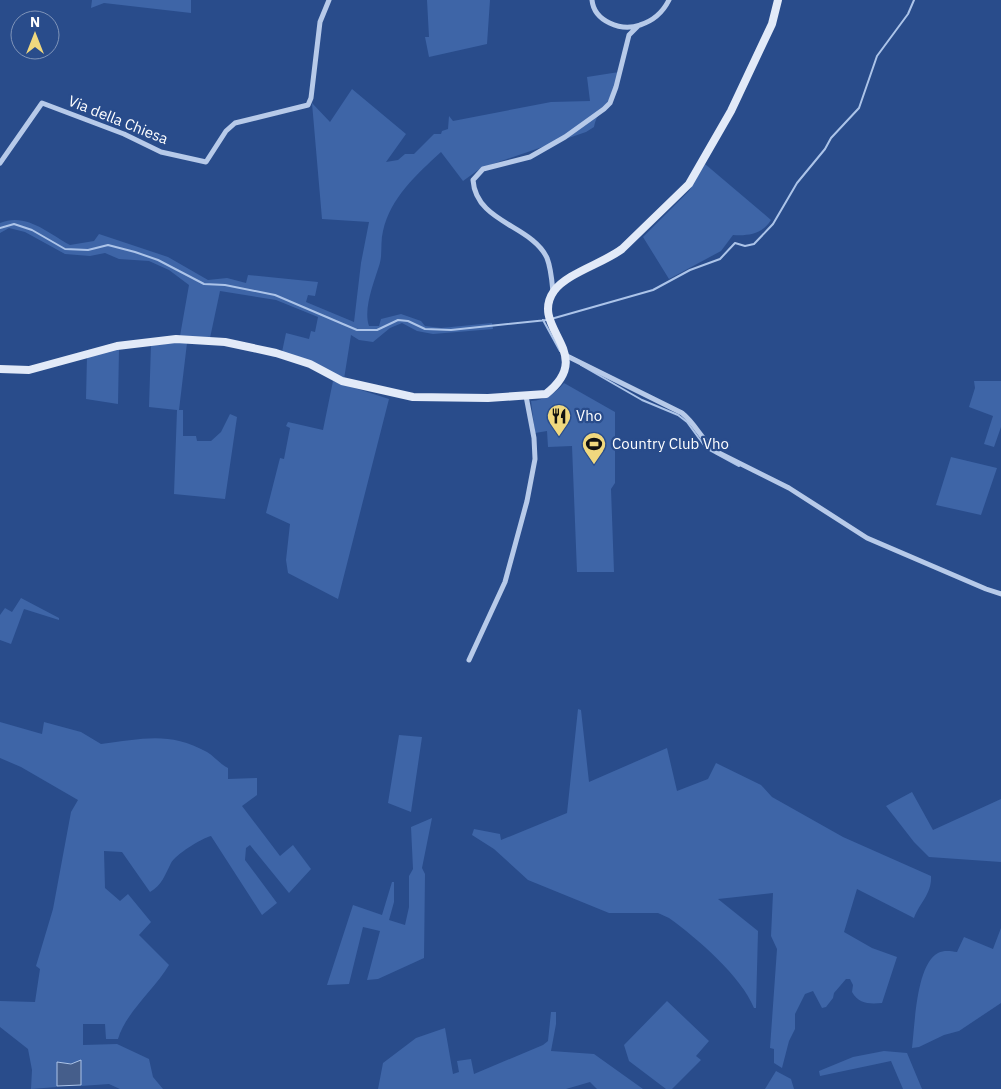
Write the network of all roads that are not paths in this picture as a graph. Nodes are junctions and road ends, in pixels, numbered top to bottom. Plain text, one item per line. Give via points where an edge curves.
1 (329, 0) edge
2 (592, 0) edge
3 (669, 0) edge
4 (778, 0) edge
5 (638, 26) junction
6 (0, 163) edge
7 (553, 292) junction
8 (567, 356) junction
9 (0, 369) edge
10 (526, 396) junction
11 (1001, 594) edge
12 (469, 660) dead end

1 - 6 street, Via della Chiesa via 320,22 308,105 235,123 206,162 161,152 124,134 42,103
2 - 5 street via 598,17 609,24
3 - 5 street via 663,10
4 - 7 street via 772,24 731,111 689,184 622,249 563,282
5 - 7 street via 629,35 616,87 604,109 565,137 530,156 484,170 473,180 480,204 534,243 546,256
7 - 8 street via 549,304 550,319
8 - 10 street via 565,370 554,389 546,394
8 - 11 street via 682,413 717,452 789,488 867,538
9 - 10 street via 29,370 117,346 176,339 225,342 276,353 310,364 342,381 413,397
10 - 12 street via 535,459 528,501 505,582

